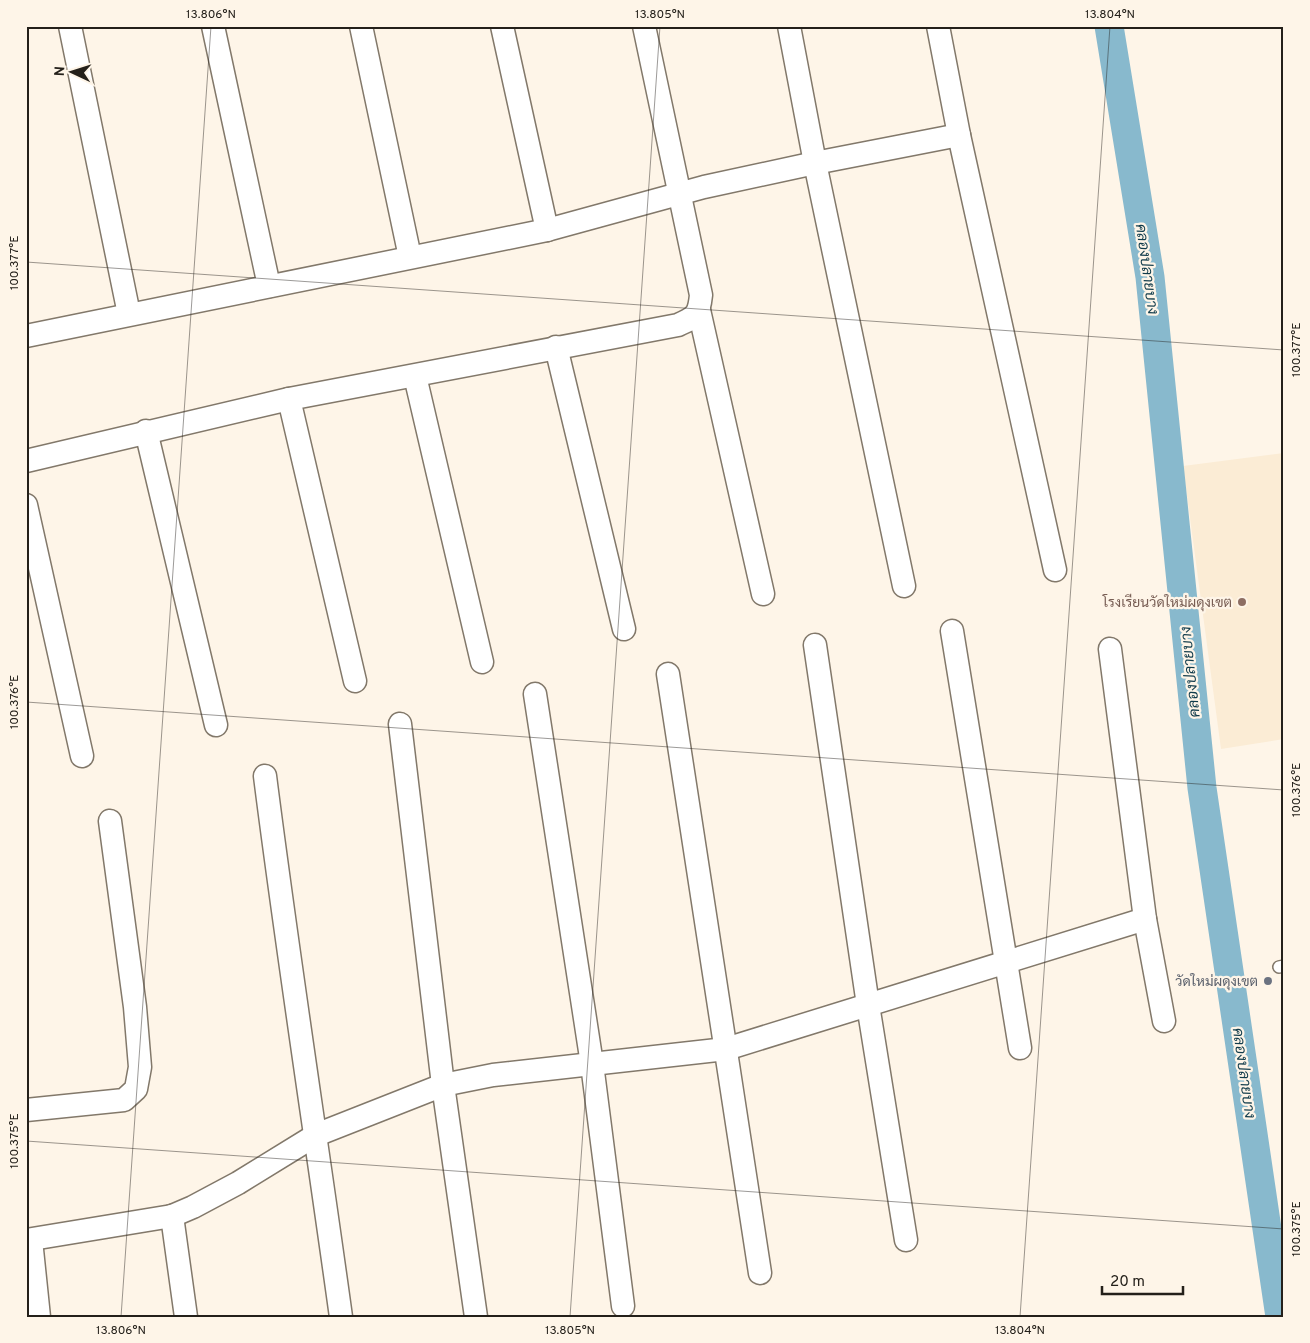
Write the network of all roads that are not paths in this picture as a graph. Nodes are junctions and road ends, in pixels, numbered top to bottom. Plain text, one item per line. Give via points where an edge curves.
1 (70, 26) edge
2 (213, 26) edge
3 (361, 26) edge
4 (502, 26) edge
5 (644, 26) edge
6 (789, 26) edge
7 (938, 26) edge
8 (959, 135) junction
9 (814, 163) junction
10 (679, 194) junction
11 (547, 230) junction
12 (410, 257) junction
13 (270, 286) junction
14 (700, 310) junction
15 (129, 314) junction
16 (26, 336) edge
17 (556, 347) junction
18 (415, 376) junction
19 (289, 399) junction
20 (146, 431) junction
21 (26, 461) edge
22 (26, 505) edge
23 (1055, 570) dead end
24 (904, 586) dead end
25 (763, 594) dead end
26 (624, 630) dead end
27 (952, 631) dead end
28 (816, 645) dead end
29 (1110, 649) dead end
30 (482, 662) dead end
31 (668, 674) dead end
32 (355, 680) dead end
33 (535, 694) dead end
34 (400, 724) dead end
35 (216, 725) dead end
36 (82, 756) dead end
37 (265, 776) dead end
38 (110, 821) dead end
39 (1145, 920) junction
40 (1006, 962) junction
41 (868, 1005) junction
42 (1164, 1020) dead end
43 (1020, 1048) dead end
44 (726, 1049) junction
45 (592, 1064) junction
46 (443, 1085) junction
47 (26, 1110) edge
48 (316, 1135) junction
49 (172, 1216) junction
50 (28, 1240) edge
51 (906, 1240) dead end
52 (760, 1273) dead end
53 (623, 1306) dead end
54 (39, 1317) edge
55 (186, 1317) edge
56 (341, 1317) edge
57 (476, 1317) edge

1 - 15 street
2 - 13 street
3 - 12 street
4 - 11 street
5 - 10 street
6 - 9 street
7 - 8 street
8 - 9 street
8 - 23 street
9 - 10 street
9 - 24 street
10 - 11 street
10 - 14 street via 700,295
11 - 12 street
12 - 13 street
13 - 15 street
14 - 17 street via 694,318 678,325
14 - 25 street
15 - 16 street
17 - 18 street
17 - 26 street
18 - 19 street
18 - 30 street
19 - 20 street
19 - 32 street
20 - 21 street
20 - 35 street
22 - 36 street
27 - 40 street
28 - 41 street
29 - 39 street
31 - 44 street
33 - 45 street
34 - 46 street
37 - 48 street via 291,978
38 - 47 street via 135,1008 140,1067 136,1089 124,1100
39 - 40 street
39 - 42 street
40 - 41 street
40 - 43 street
41 - 44 street
41 - 51 street
44 - 45 street
44 - 52 street
45 - 46 street via 493,1075
45 - 53 street
46 - 48 street
46 - 57 street
48 - 49 street via 238,1183
48 - 56 street
49 - 50 street
49 - 55 street
50 - 54 street

